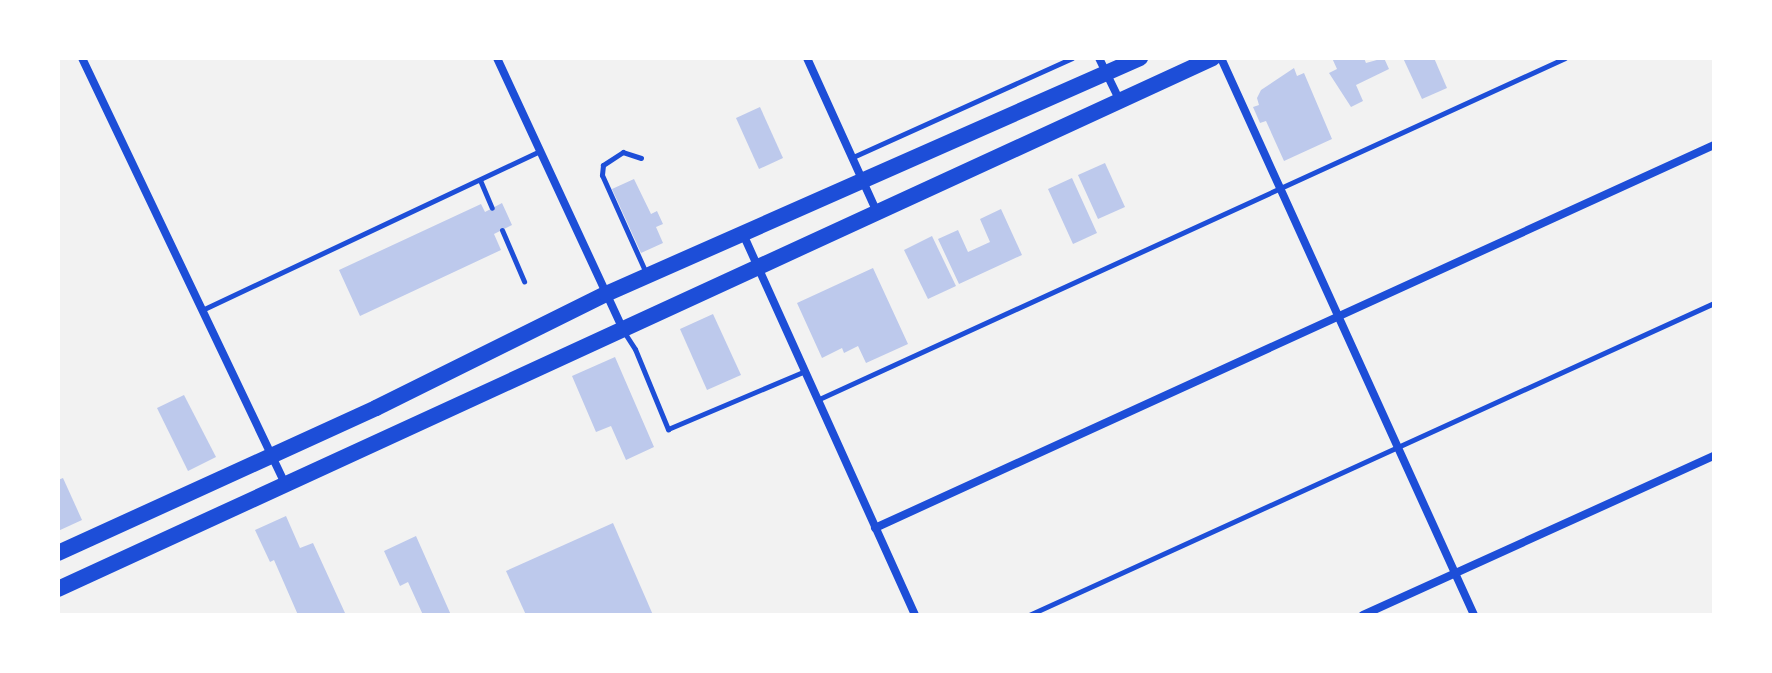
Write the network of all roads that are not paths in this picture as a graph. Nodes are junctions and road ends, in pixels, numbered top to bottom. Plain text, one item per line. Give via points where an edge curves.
1 (82, 58) edge
2 (497, 58) edge
3 (807, 58) edge
4 (1072, 58) edge
5 (1140, 58) edge
6 (1213, 58) edge
7 (1221, 58) edge
8 (1565, 58) edge
9 (1103, 66) edge
10 (1121, 102) junction
11 (1714, 145) edge
12 (540, 151) junction
13 (853, 157) junction
14 (641, 158) dead end
15 (480, 180) junction
16 (863, 181) junction
17 (1281, 188) junction
18 (492, 208) dead end
19 (877, 212) junction
20 (502, 230) dead end
21 (743, 234) junction
22 (758, 269) junction
23 (648, 276) junction
24 (524, 281) dead end
25 (606, 294) junction
26 (1714, 303) edge
27 (202, 310) junction
28 (1339, 315) junction
29 (624, 331) junction
30 (803, 372) junction
31 (815, 401) junction
32 (1398, 448) junction
33 (272, 455) junction
34 (1714, 456) edge
35 (285, 484) junction
36 (875, 528) junction
37 (58, 553) edge
38 (1454, 572) junction
39 (58, 589) edge
40 (915, 615) edge
41 (1029, 615) edge
42 (1363, 615) edge
43 (1474, 615) edge

1 - 27 street
2 - 12 street
3 - 13 street
4 - 13 lane
5 - 9 main road
6 - 10 main road
7 - 17 street
8 - 17 lane
9 - 10 street
9 - 16 main road
10 - 19 main road
11 - 28 street
12 - 15 lane
12 - 25 street
13 - 16 street
14 - 23 lane via 623,152 603,165 602,175
15 - 18 lane
15 - 27 lane
16 - 19 street
16 - 21 main road
17 - 28 street
17 - 31 lane
19 - 22 main road
20 - 24 lane
21 - 22 street
21 - 23 main road
22 - 29 main road
22 - 30 street
23 - 25 main road
25 - 29 street
25 - 33 main road
26 - 32 lane
27 - 33 street
28 - 32 street
28 - 36 street
29 - 30 lane via 668,429
29 - 35 main road
30 - 31 street
31 - 36 street
32 - 38 street
32 - 41 lane
33 - 35 street
33 - 37 main road
34 - 38 street
35 - 39 main road
36 - 40 street
38 - 42 street
38 - 43 street

